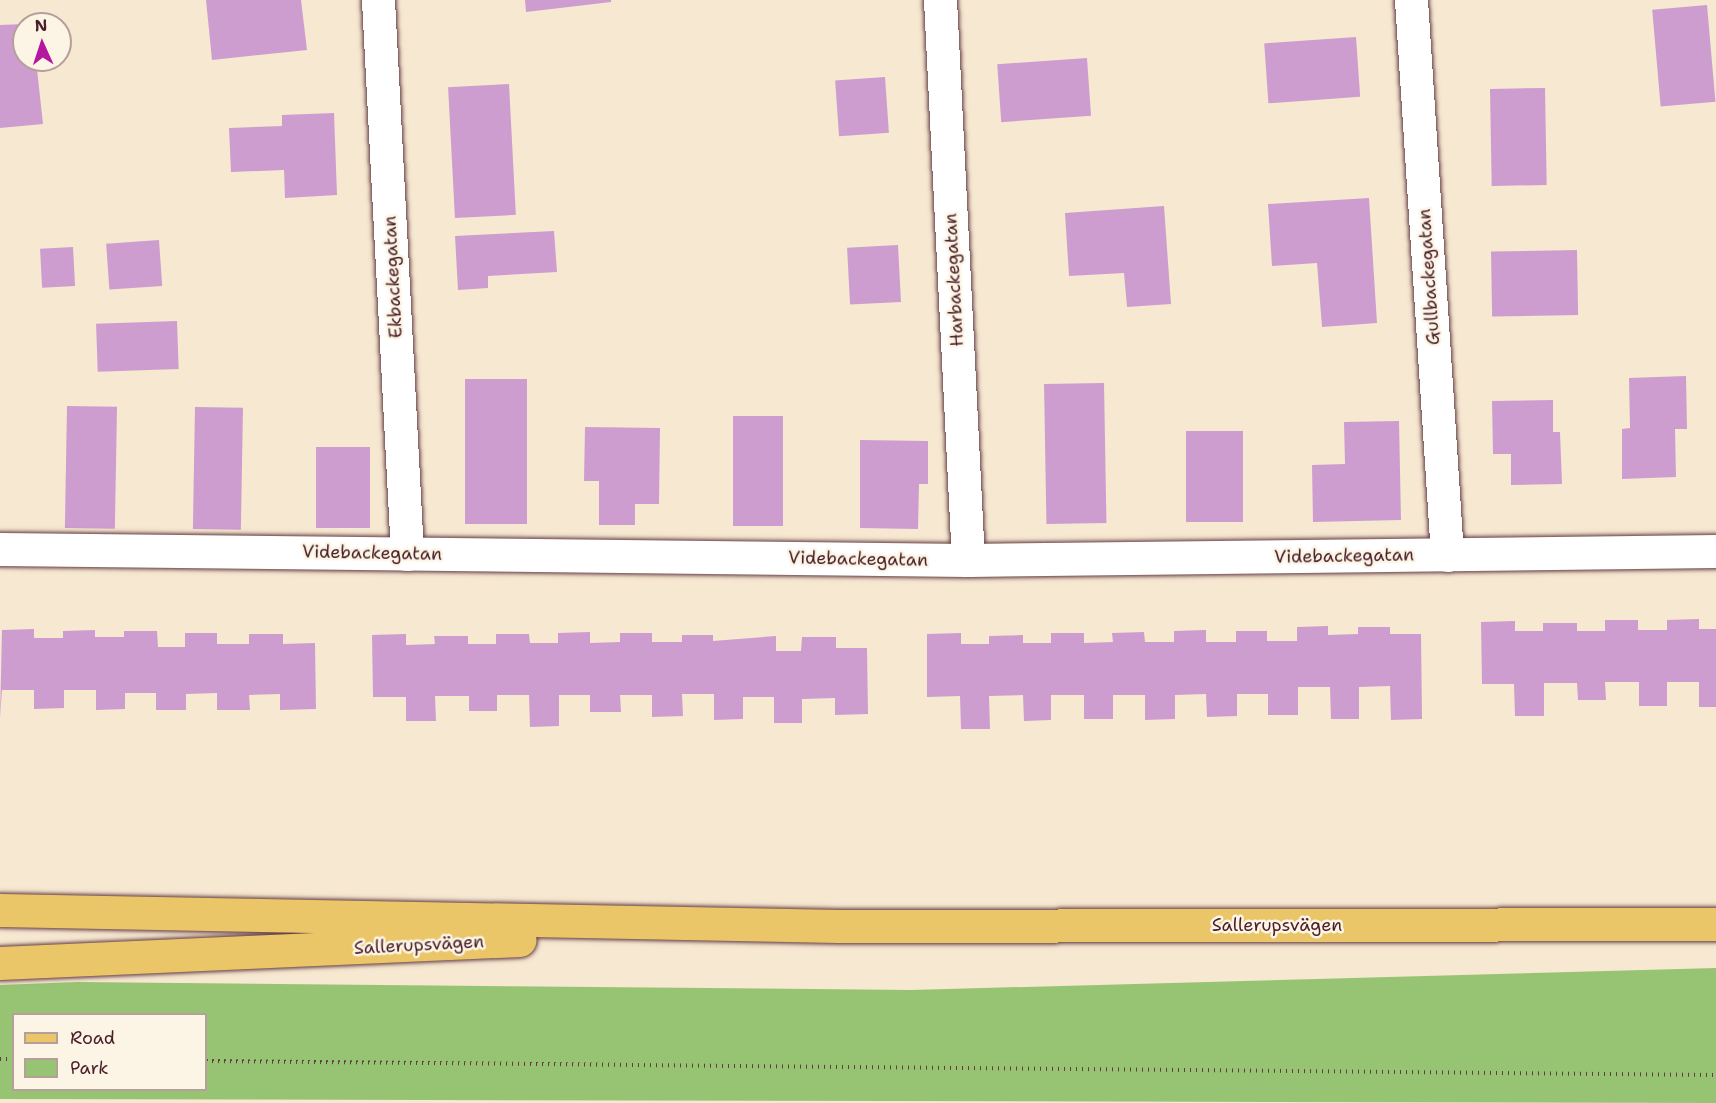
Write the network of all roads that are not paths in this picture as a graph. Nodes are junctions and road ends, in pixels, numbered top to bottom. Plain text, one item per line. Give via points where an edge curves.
1 (378, 0) edge
2 (940, 0) edge
3 (1411, 0) edge
4 (0, 549) edge
5 (1716, 551) edge
6 (407, 554) junction
7 (1447, 555) junction
8 (968, 560) junction
9 (0, 910) edge
10 (1716, 924) edge
11 (839, 926) junction
12 (0, 963) edge

1 - 6 street, Ekbackegatan
2 - 8 street, Harbackegatan
3 - 7 street, Gullbackegatan
4 - 6 street, Videbackegatan
5 - 7 street, Videbackegatan
6 - 8 street, Videbackegatan
7 - 8 street, Videbackegatan
9 - 11 main road, Sallerupsvägen
10 - 11 main road, Sallerupsvägen
11 - 12 main road, Sallerupsvägen

